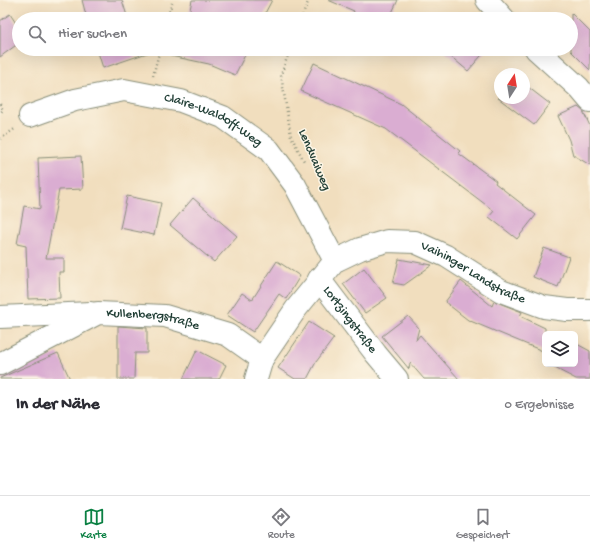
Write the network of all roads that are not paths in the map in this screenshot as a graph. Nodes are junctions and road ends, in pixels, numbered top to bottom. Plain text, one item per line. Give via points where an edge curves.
1 (487, 0) edge
2 (498, 12) edge
3 (544, 56) edge
4 (590, 101) edge
5 (30, 116) dead end
6 (335, 261) junction
7 (319, 279) junction
8 (590, 311) edge
9 (98, 313) junction
10 (0, 317) edge
11 (0, 364) edge
12 (259, 369) edge
13 (397, 379) edge

1 - 2 street
3 - 4 street
5 - 6 street, Claire-Waldoff-Weg via 75,100 124,90 181,101 223,117 269,150 295,185
6 - 7 street, Vaihinger Landstraße
6 - 8 street, Vaihinger Landstraße via 360,249 387,241 415,242 446,256 501,291 544,307
7 - 12 street, Vaihinger Landstraße via 296,309
7 - 13 street, Lortzingstraße
9 - 10 street
9 - 11 street, Kullenbergstraße
9 - 12 street, Kullenbergstraße via 165,316 228,335

